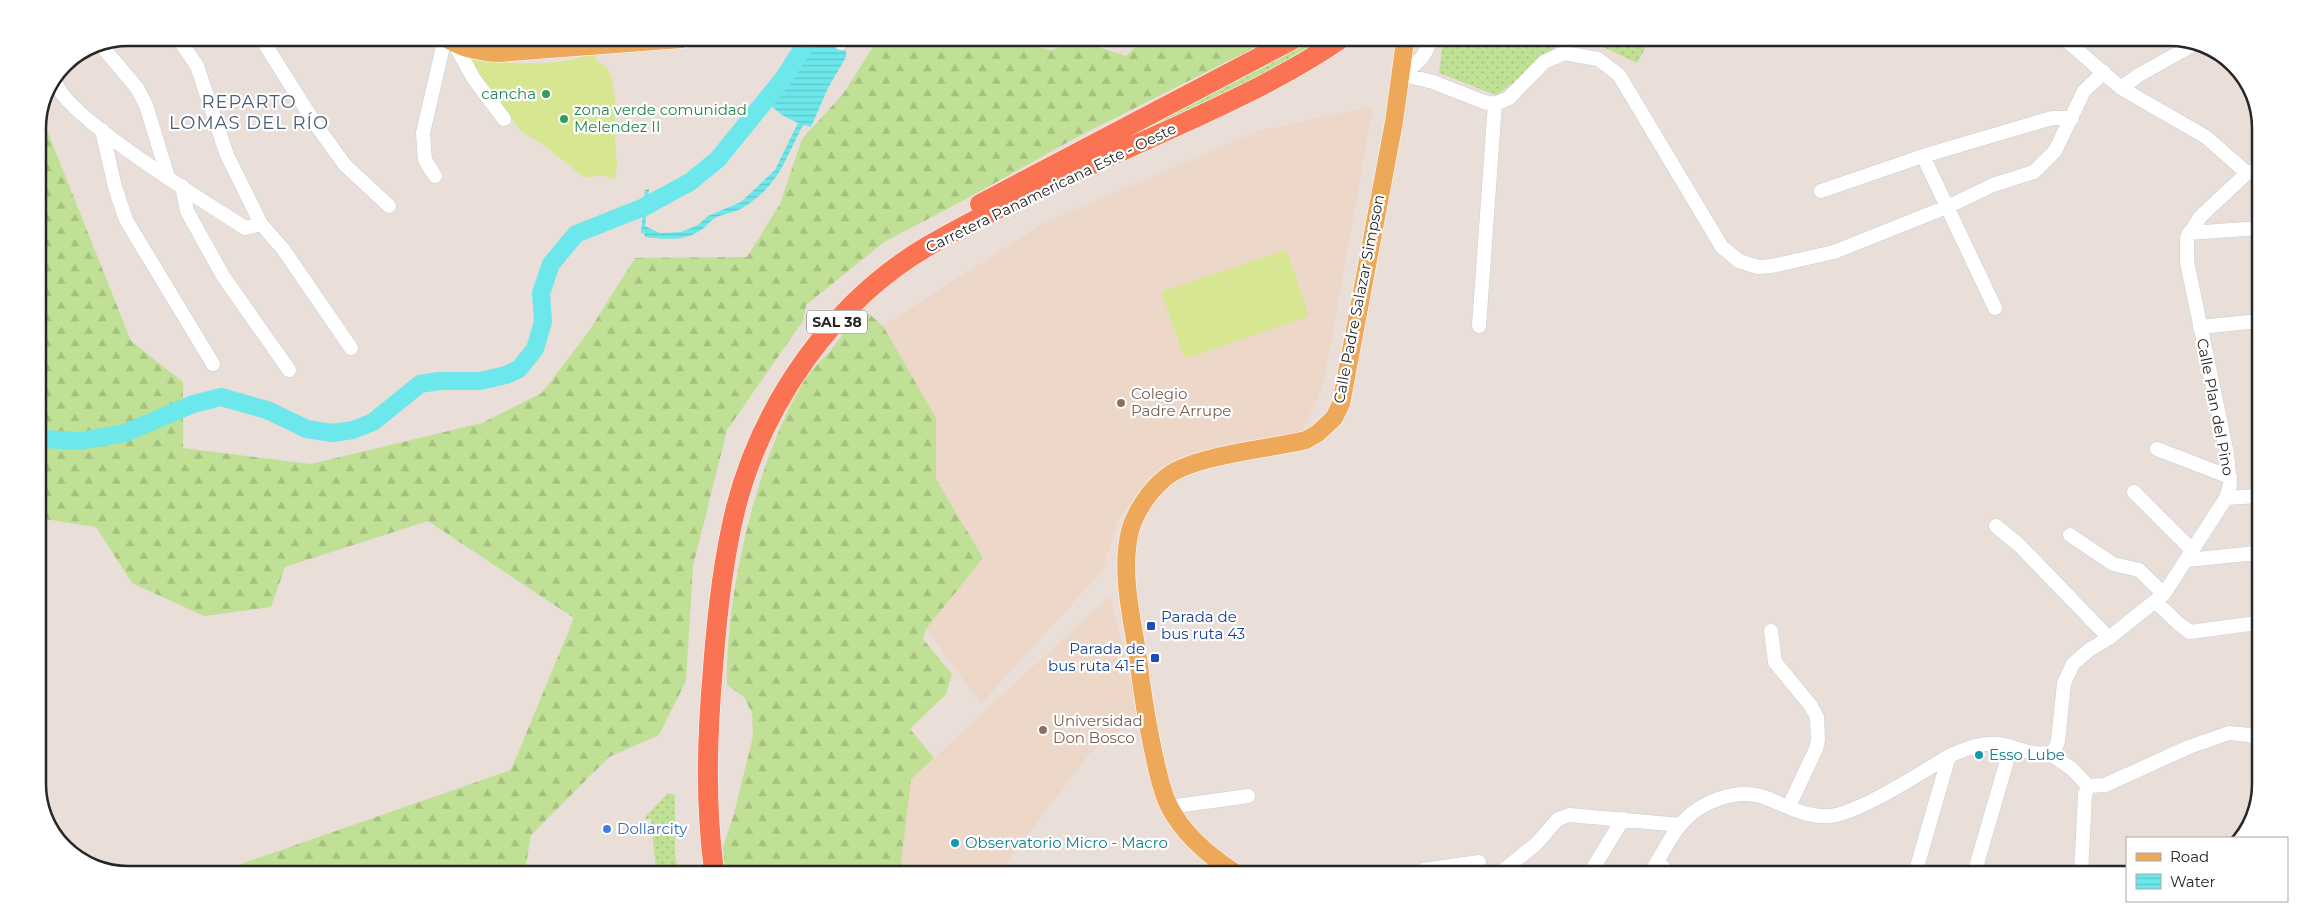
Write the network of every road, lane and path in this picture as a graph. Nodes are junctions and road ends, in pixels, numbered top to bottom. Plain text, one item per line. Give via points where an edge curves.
1 (183, 46) edge
2 (266, 46) edge
3 (447, 46) edge
4 (453, 46) edge
5 (465, 46) edge
6 (590, 46) edge
7 (1281, 46) edge
8 (1329, 46) edge
9 (1404, 46) edge
10 (1428, 46) edge
11 (2073, 46) edge
12 (2186, 49) edge
13 (105, 50) edge
14 (2104, 72) junction
15 (1401, 74) junction
16 (58, 86) edge
17 (2121, 88) junction
18 (1495, 104) junction
19 (2072, 118) junction
20 (504, 119) dead end
21 (102, 130) junction
22 (1923, 156) junction
23 (2252, 169) edge
24 (2252, 172) edge
25 (435, 176) dead end
26 (168, 178) junction
27 (182, 186) junction
28 (1821, 191) dead end
29 (389, 206) dead end
30 (1947, 207) junction
31 (261, 224) junction
32 (2252, 229) edge
33 (2189, 233) junction
34 (1995, 308) dead end
35 (2252, 322) edge
36 (1479, 326) dead end
37 (2200, 327) junction
38 (351, 348) dead end
39 (214, 364) dead end
40 (289, 370) dead end
41 (2157, 449) dead end
42 (2230, 477) junction
43 (2134, 492) dead end
44 (2252, 496) edge
45 (2226, 498) junction
46 (1996, 526) dead end
47 (2070, 535) dead end
48 (2252, 553) edge
49 (2190, 555) junction
50 (2160, 598) junction
51 (2252, 624) edge
52 (1771, 631) dead end
53 (2109, 638) junction
54 (2252, 736) edge
55 (2009, 746) junction
56 (2049, 753) junction
57 (1949, 756) junction
58 (2088, 786) junction
59 (1248, 796) dead end
60 (1789, 806) junction
61 (1169, 807) junction
62 (1622, 819) junction
63 (1681, 825) junction
64 (1479, 862) dead end
65 (702, 866) edge
66 (713, 866) edge
67 (1226, 866) edge
68 (1451, 866) edge
69 (1509, 866) edge
70 (1594, 866) edge
71 (1655, 866) edge
72 (1917, 866) edge
73 (1976, 866) edge
74 (2081, 866) edge

1 - 31 street via 196,66 227,155
2 - 29 street via 316,125 346,165
3 - 25 street via 424,133 425,160
4 - 20 street
5 - 6 main road via 498,53
7 - 65 highway, Carretera Panamericana Este - Oeste / SAL 38 via 915,240 858,282 819,321 797,349 773,386 747,437 731,481 717,538 698,708 695,794
8 - 66 highway, Carretera Panamericana Este - Oeste / SAL 38 via 1269,82 1031,194 927,247 855,303 804,363 775,409 757,446 736,506 728,542 708,726 707,808
9 - 15 main road, Calle Padre Salazar Simpson
10 - 15 street via 1418,65
11 - 14 street
12 - 17 street via 2139,74
13 - 26 street via 137,88 146,105
14 - 17 street
14 - 19 street via 2084,91
15 - 18 street
15 - 61 main road, Calle Padre Salazar Simpson via 1347,378 1334,418 1306,440 1225,456 1174,471 1156,487 1133,522 1127,556 1129,594 1145,712 1162,790
16 - 21 street via 79,113
17 - 23 street via 2206,137
18 - 30 street via 1509,98 1532,72 1564,53 1598,59 1619,75 1722,248 1739,261 1758,267 1834,252
18 - 36 street
19 - 22 street via 2052,118
19 - 30 street via 2055,151 2034,172 1993,185
21 - 26 street
21 - 39 street via 114,187 126,220
22 - 28 street
22 - 30 street
24 - 33 street via 2200,217
26 - 27 street
27 - 31 street via 245,228
27 - 40 street via 186,211 223,276
30 - 34 street
31 - 38 street via 283,249
32 - 33 street
33 - 37 street, Calle Plan del Pino via 2187,262
35 - 37 street
37 - 42 street, Calle Plan del Pino
41 - 42 street
42 - 45 street, Calle Plan del Pino
43 - 49 street
44 - 45 street
45 - 49 street, Calle Plan del Pino
46 - 53 street
47 - 50 street via 2113,564 2139,570
48 - 49 street
49 - 50 street, Calle Plan del Pino
50 - 51 street via 2179,624 2190,632
50 - 53 street, Calle Plan del Pino
52 - 60 street via 1775,662 1817,717 1816,749
53 - 56 street, Calle Plan del Pino via 2081,656 2067,674 2057,746
54 - 58 street via 2229,733 2189,747 2105,785
55 - 56 street via 2040,754
55 - 57 street via 1977,746
55 - 73 street
56 - 58 street via 2072,769
57 - 60 street via 1844,814 1817,816
57 - 72 street
58 - 74 street
59 - 61 street
60 - 63 street via 1758,796 1727,796 1690,815
61 - 67 main road, Calle Padre Salazar Simpson via 1198,844
62 - 63 street
62 - 69 street via 1569,815 1558,818 1536,844
62 - 70 street
63 - 71 street
64 - 68 street

